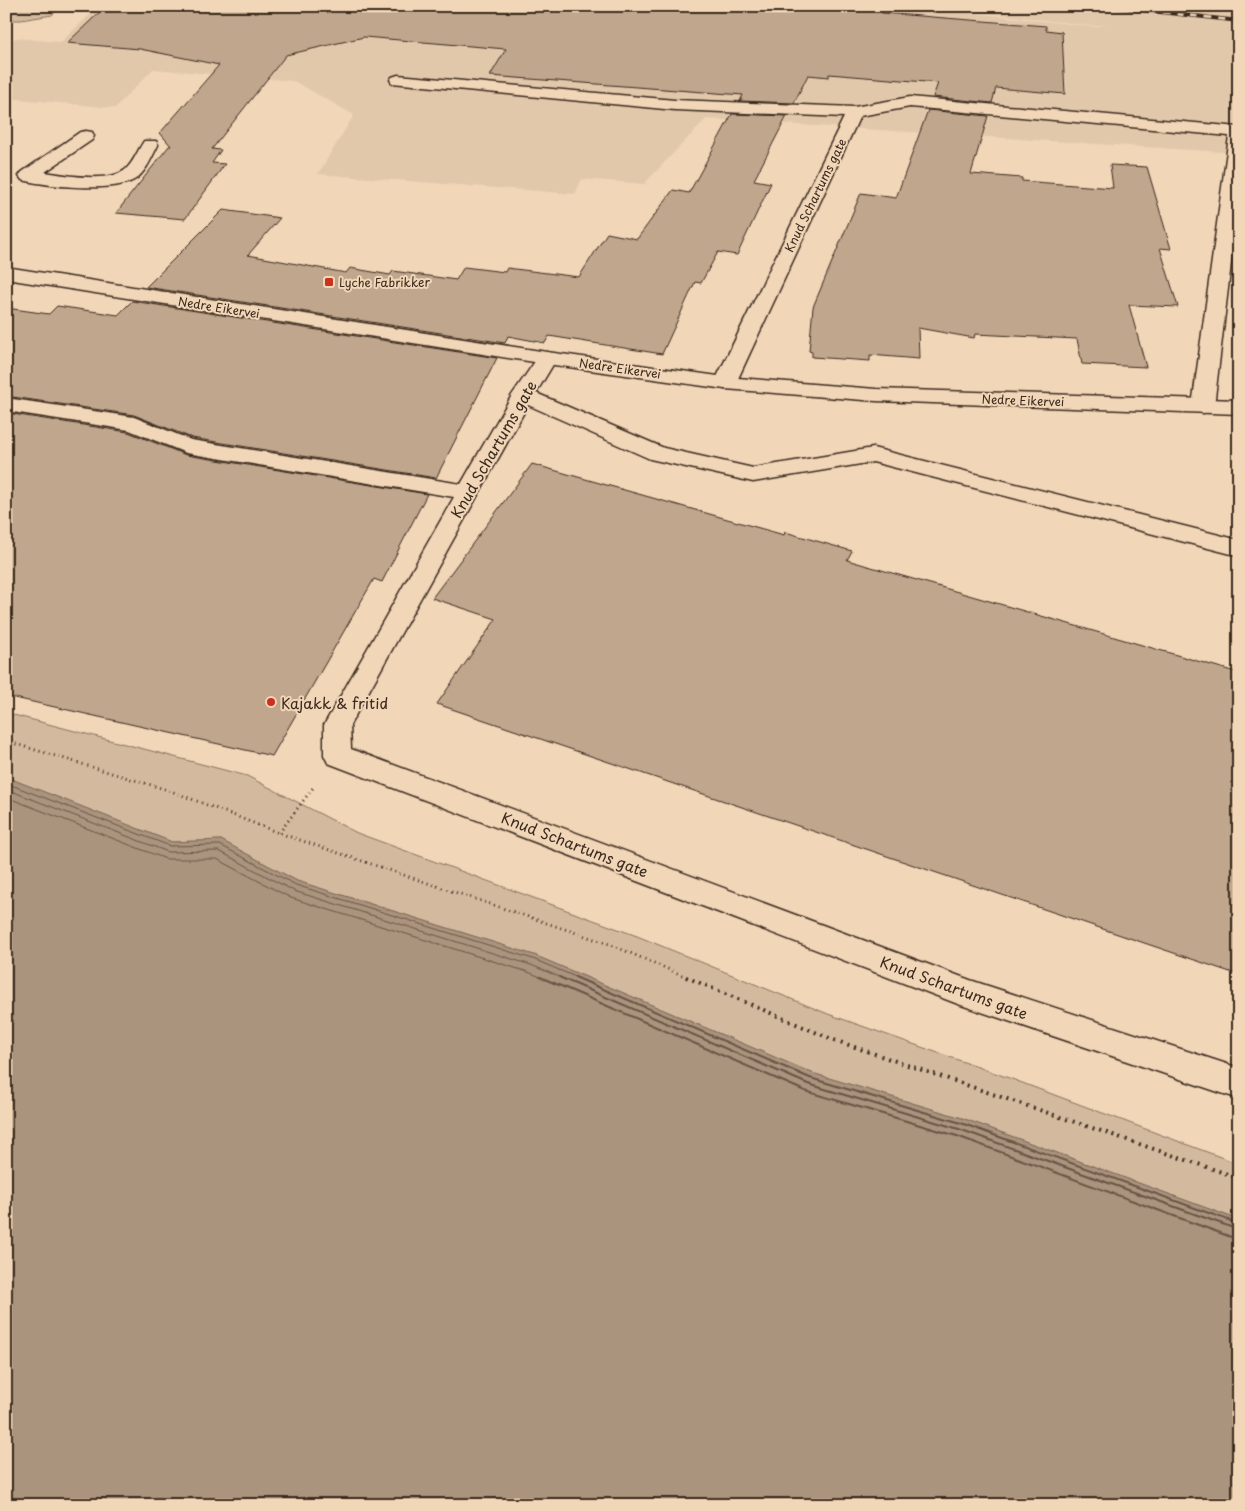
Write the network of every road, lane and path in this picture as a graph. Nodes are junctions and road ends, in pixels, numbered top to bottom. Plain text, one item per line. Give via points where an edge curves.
1 (11, 6) edge
2 (6, 7) edge
3 (398, 80) dead end
4 (854, 112) junction
5 (1238, 132) edge
6 (86, 136) dead end
7 (150, 145) dead end
8 (1230, 267) edge
9 (6, 273) edge
10 (547, 358) junction
11 (725, 383) junction
12 (523, 395) junction
13 (6, 404) edge
14 (1202, 406) junction
15 (1239, 407) edge
16 (468, 492) junction
17 (1239, 548) edge
18 (6, 741) edge
19 (338, 755) junction
20 (279, 833) junction
21 (1239, 1084) edge
22 (1239, 1178) edge

1 - 2 path
3 - 4 street via 675,105
4 - 5 street via 910,102
4 - 11 street, Knud Schartums gate
5 - 8 street
6 - 7 street via 28,176 106,182 120,180 139,165
8 - 14 street
9 - 10 street, Nedre Eikervei
10 - 11 street, Nedre Eikervei
10 - 12 street, Knud Schartums gate
11 - 14 street, Nedre Eikervei via 876,395
12 - 16 street, Knud Schartums gate
12 - 17 street via 658,454 753,476 872,454
13 - 16 street via 134,424 186,446
14 - 15 street, Nedre Eikervei
16 - 19 street, Knud Schartums gate via 337,725
18 - 20 path via 171,791
19 - 20 path
19 - 21 street, Knud Schartums gate via 969,994
20 - 22 path via 609,944 834,1040

